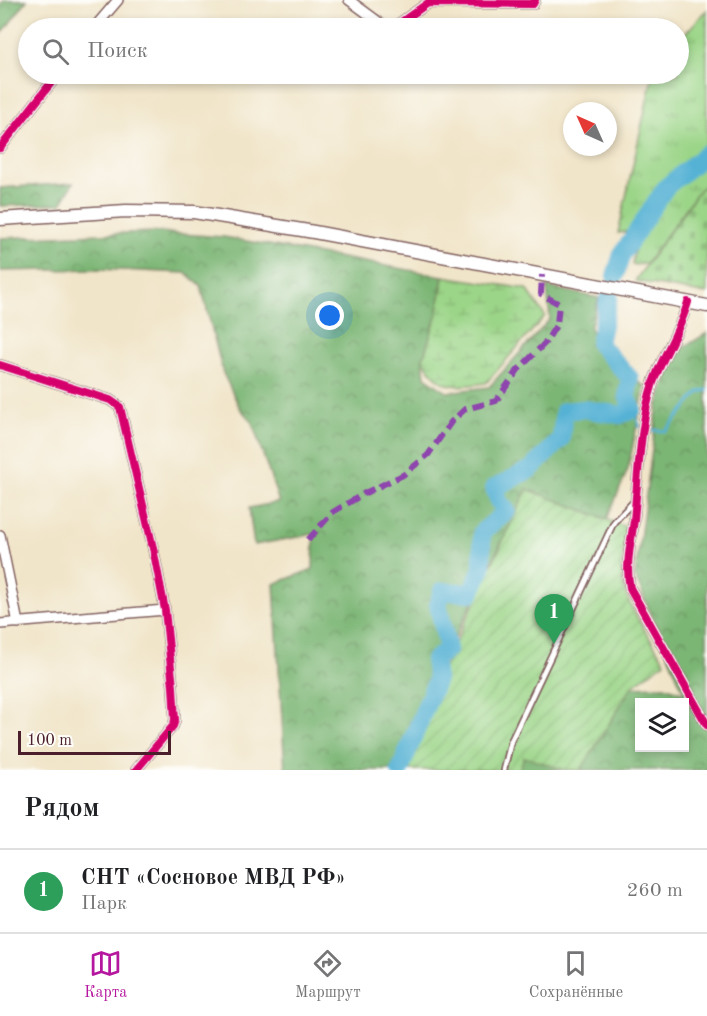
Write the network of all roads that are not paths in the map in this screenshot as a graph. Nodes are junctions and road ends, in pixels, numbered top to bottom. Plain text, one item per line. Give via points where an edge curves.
1 (118, 0) edge
2 (350, 0) edge
3 (535, 0) edge
4 (103, 18) edge
5 (374, 18) edge
6 (407, 18) edge
7 (50, 84) edge
8 (0, 148) edge
9 (0, 219) edge
10 (687, 302) junction
11 (707, 306) edge
12 (0, 365) edge
13 (634, 501) junction
14 (0, 535) edge
15 (165, 610) junction
16 (18, 622) junction
17 (0, 624) edge
18 (707, 725) edge
19 (136, 770) edge
20 (504, 770) edge

1 - 4 street
2 - 5 street
3 - 6 street via 533,4 428,3
7 - 8 street
9 - 10 main road via 126,211 194,212
10 - 11 main road
10 - 13 street via 650,395
12 - 15 street via 110,400 120,407
13 - 18 street via 627,566 630,588
13 - 20 lane via 614,522 511,741
14 - 16 street
15 - 16 street
15 - 19 street via 175,720 157,748
16 - 17 street

